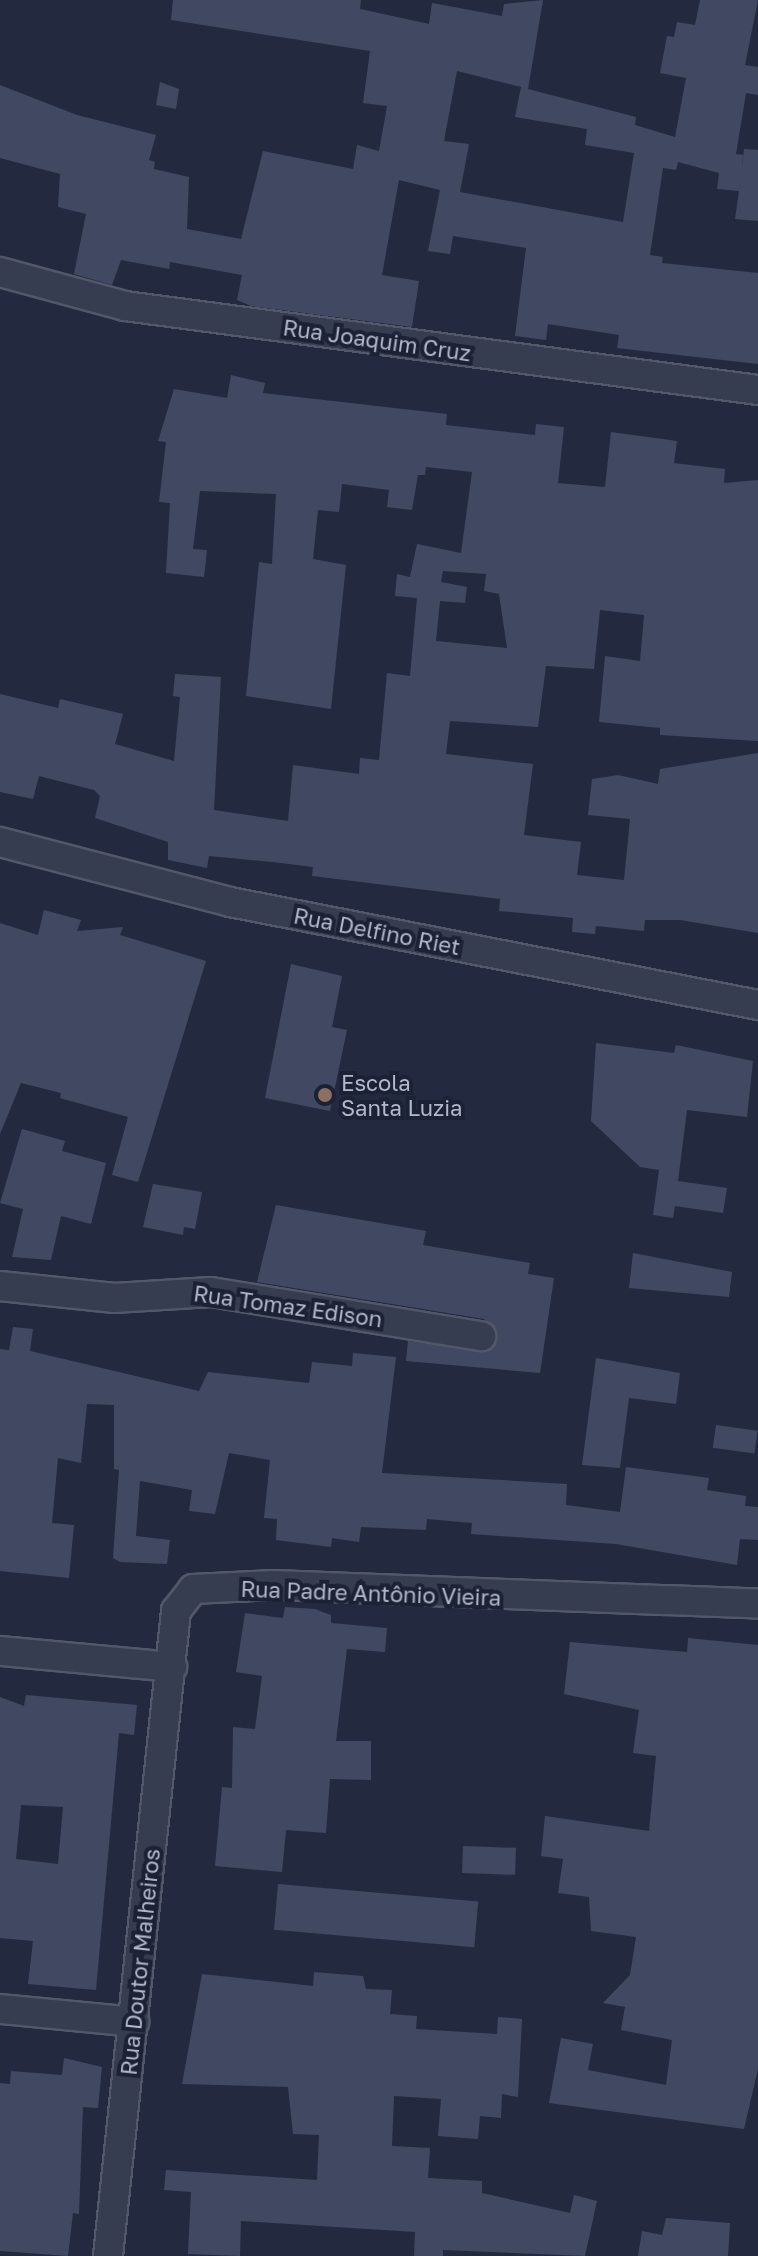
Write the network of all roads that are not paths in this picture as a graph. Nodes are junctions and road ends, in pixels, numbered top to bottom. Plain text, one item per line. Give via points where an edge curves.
1 (0, 272) edge
2 (758, 390) edge
3 (0, 842) edge
4 (758, 1005) edge
5 (0, 1286) edge
6 (481, 1336) dead end
7 (758, 1604) edge
8 (0, 1651) edge
9 (172, 1667) junction
10 (0, 2009) edge
11 (134, 2022) junction
12 (108, 2256) edge

1 - 2 street, Rua Joaquim Cruz via 125,306
3 - 4 street, Rua Delfino Riet via 230,902
5 - 6 street, Rua Tomaz Edison via 114,1298 211,1292
7 - 9 street, Rua Padre Antônio Vieira via 274,1585 193,1589 176,1611
8 - 9 street
9 - 11 street, Rua Doutor Malheiros
10 - 11 street
11 - 12 street, Rua Doutor Malheiros

